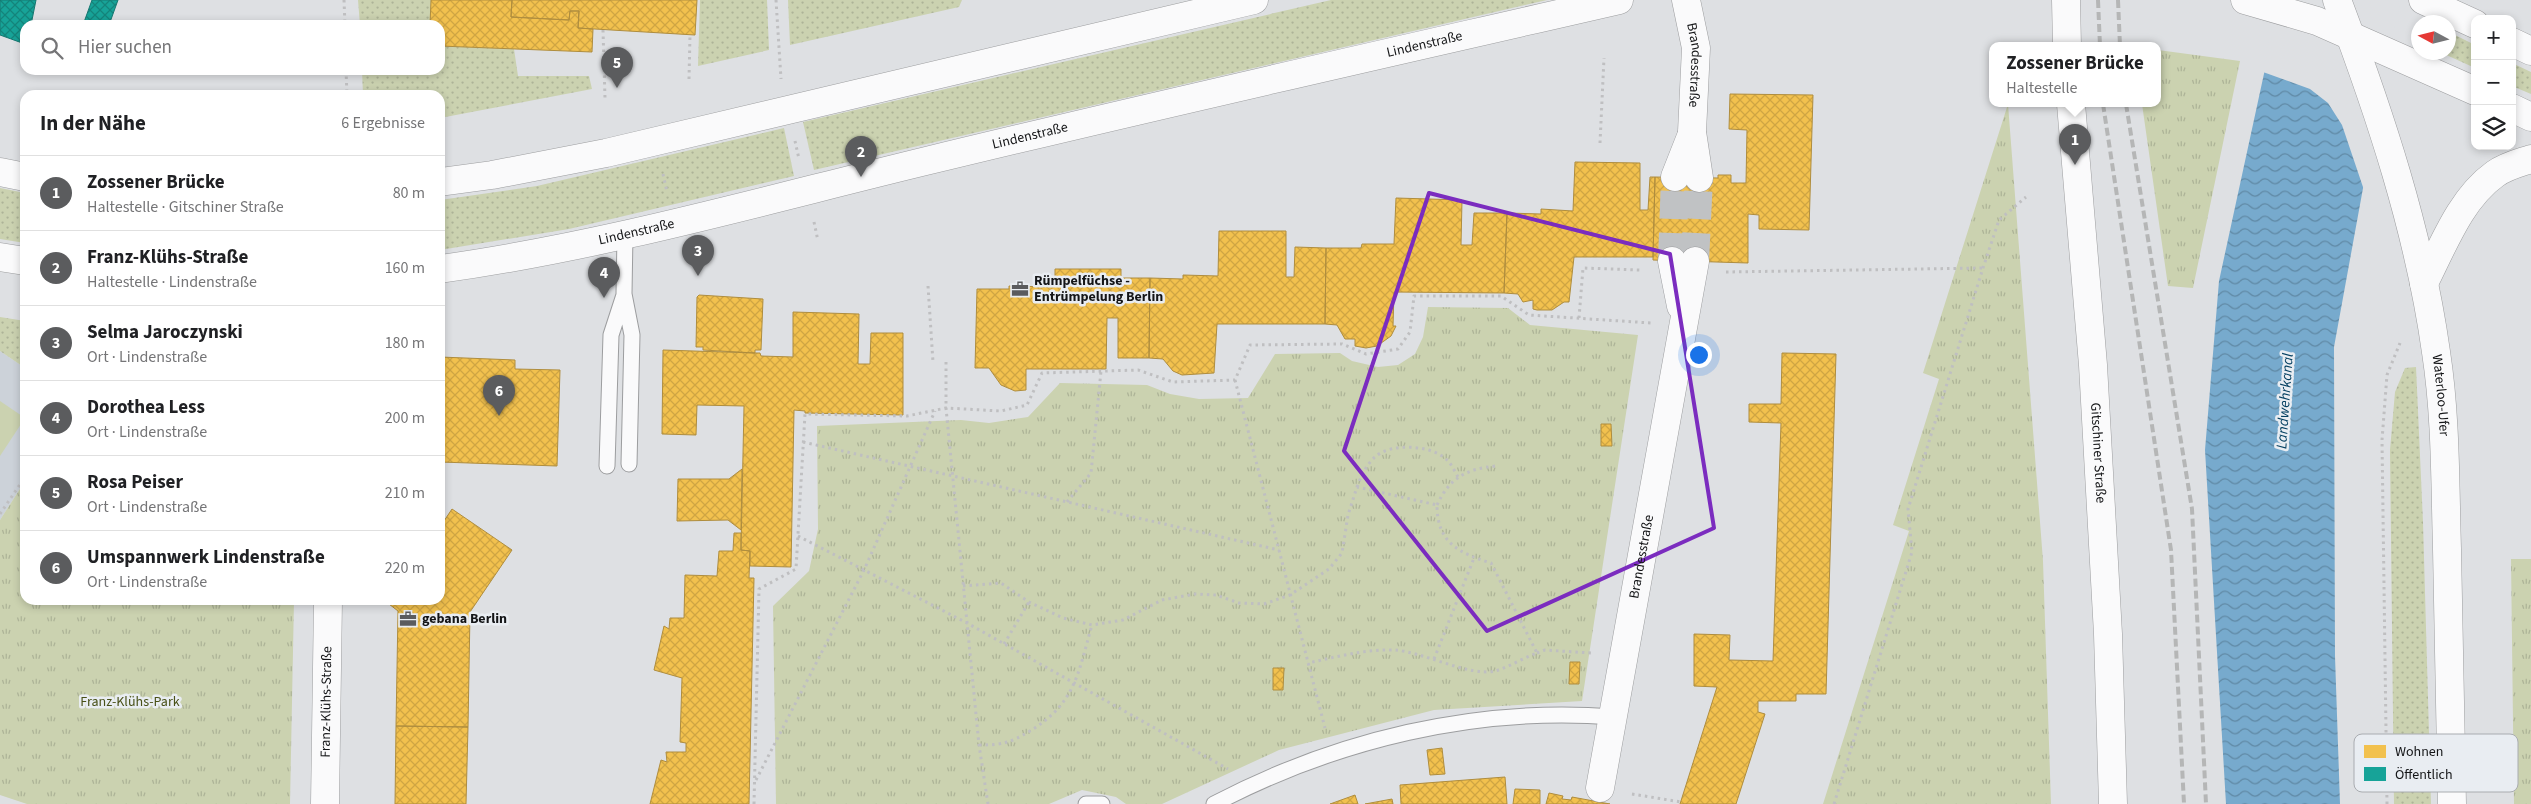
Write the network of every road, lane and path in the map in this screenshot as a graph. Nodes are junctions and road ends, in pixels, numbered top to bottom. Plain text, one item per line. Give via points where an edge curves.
1 (344, 0) edge
2 (776, 0) edge
3 (1254, 0) edge
4 (1619, 0) edge
5 (1686, 0) edge
6 (2066, 0) edge
7 (2337, 0) edge
8 (2424, 0) edge
9 (2253, 2) edge
10 (345, 20) edge
11 (2471, 22) edge
12 (603, 30) dead end
13 (690, 35) dead end
14 (2350, 35) junction
15 (2067, 42) edge
16 (2516, 44) edge
17 (2531, 51) edge
18 (1604, 58) dead end
19 (779, 72) dead end
20 (346, 75) edge
21 (689, 80) dead end
22 (2471, 88) edge
23 (347, 90) edge
24 (605, 98) dead end
25 (2071, 107) edge
26 (2516, 110) edge
27 (2531, 117) edge
28 (794, 138) dead end
29 (656, 142) junction
30 (1600, 144) dead end
31 (2531, 159) edge
32 (800, 163) dead end
33 (0, 172) edge
34 (20, 176) edge
35 (1687, 178) tunnel mouth
36 (445, 181) edge
37 (2026, 197) dead end
38 (674, 223) junction
39 (814, 225) dead end
40 (625, 234) junction
41 (818, 241) dead end
42 (0, 257) edge
43 (20, 260) edge
44 (1684, 267) junction
45 (445, 268) edge
46 (1983, 268) junction
47 (2424, 283) junction
48 (928, 286) dead end
49 (624, 294) junction
50 (1579, 318) junction
51 (1684, 325) junction
52 (2401, 340) dead end
53 (933, 362) dead end
54 (946, 362) dead end
55 (1101, 371) junction
56 (1235, 380) junction
57 (946, 408) junction
58 (936, 410) junction
59 (803, 442) junction
60 (629, 464) dead end
61 (607, 466) dead end
62 (1496, 466) dead end
63 (910, 467) junction
64 (953, 477) junction
65 (1458, 477) junction
66 (20, 484) edge
67 (1357, 487) junction
68 (1067, 502) junction
69 (1437, 505) junction
70 (0, 514) edge
71 (798, 536) junction
72 (1279, 550) junction
73 (1474, 558) junction
74 (864, 570) junction
75 (963, 586) junction
76 (1290, 595) junction
77 (1029, 602) junction
78 (328, 605) edge
79 (967, 623) junction
80 (1092, 625) junction
81 (1004, 644) junction
82 (1537, 653) junction
83 (1626, 655) junction
84 (1434, 659) junction
85 (1308, 664) junction
86 (1074, 684) junction
87 (1614, 717) junction
88 (2386, 734) edge
89 (2451, 734) edge
90 (979, 746) junction
91 (1331, 755) junction
92 (1255, 782) junction
93 (754, 783) junction
94 (1600, 788) joint
95 (1681, 802) dead end
96 (324, 804) edge
97 (754, 804) edge
98 (988, 804) edge
99 (1086, 804) edge
100 (1102, 804) edge
101 (1214, 804) edge
102 (1834, 804) edge
103 (2113, 804) edge

1 - 10 path
2 - 19 path
3 - 29 main road
4 - 38 main road, Lindenstraße
5 - 35 main road, Brandesstraße via 1696,48
6 - 15 main road
7 - 14 main road, Waterloo-Ufer
8 - 11 main road
9 - 14 main road via 2317,21
12 - 24 path
13 - 21 path
14 - 22 main road
14 - 47 main road, Waterloo-Ufer via 2401,190
16 - 17 main road
18 - 30 path
20 - 23 path
25 - 103 main road, Gitschiner Straße via 2093,365 2108,634
26 - 27 main road
28 - 32 path
29 - 36 main road via 492,176
29 - 38 path
31 - 47 main road via 2495,174 2478,191 2459,215
33 - 34 main road
37 - 46 path via 1999,220
38 - 40 main road, Lindenstraße
39 - 41 path
40 - 45 main road, Lindenstraße via 505,260
40 - 49 lane
42 - 43 main road
44 - 46 path
44 - 50 path via 1583,268
44 - 51 main road, Brandesstraße
46 - 102 path via 1908,509 1912,552
47 - 89 main road, Waterloo-Ufer via 2436,352 2445,456
48 - 53 path
49 - 60 lane via 632,335
49 - 61 lane via 611,335
50 - 51 path
50 - 56 path via 1529,315 1502,296 1414,296 1410,332 1398,349 1366,354 1342,344 1250,344
51 - 83 main road, Brandesstraße
52 - 88 path via 2387,375 2382,440
54 - 57 path
55 - 56 path via 1138,370 1173,382
55 - 57 path via 1042,373 1028,405 1001,411
55 - 68 path via 1091,473
56 - 72 path
57 - 58 path
57 - 64 path
58 - 59 path via 907,416 805,414
58 - 63 path
59 - 63 path
59 - 71 path
62 - 65 path via 1476,468
63 - 64 path
63 - 74 path
64 - 68 path
64 - 75 path
65 - 67 path via 1438,452 1414,447 1399,448 1376,456
65 - 69 path
66 - 70 path
67 - 69 path
67 - 76 path via 1348,514 1342,553 1329,569
68 - 72 path
69 - 73 path via 1440,528 1452,547
71 - 74 path
71 - 93 path via 796,569 759,590
72 - 76 path
73 - 82 path via 1490,563
73 - 84 path
74 - 79 path
74 - 93 path
75 - 77 path via 1001,583
75 - 79 path
76 - 80 path via 1264,604 1239,603 1216,595 1195,594 1162,600 1123,620
76 - 85 path
77 - 80 path via 1063,618
77 - 81 path
78 - 96 main road, Franz-Klühs-Straße
79 - 81 path
79 - 90 path
80 - 86 path
81 - 86 path
82 - 83 path via 1546,650
82 - 84 path via 1493,671 1457,667
83 - 87 main road, Brandesstraße
84 - 85 path via 1394,650 1355,653
85 - 91 path
86 - 90 path via 1056,713 1044,724 1016,741
86 - 92 path
87 - 91 lane via 1522,714 1451,722
87 - 94 main road, Brandesstraße
90 - 98 path
91 - 92 lane
92 - 101 lane
93 - 97 path
94 - 95 path
99 - 100 lane

